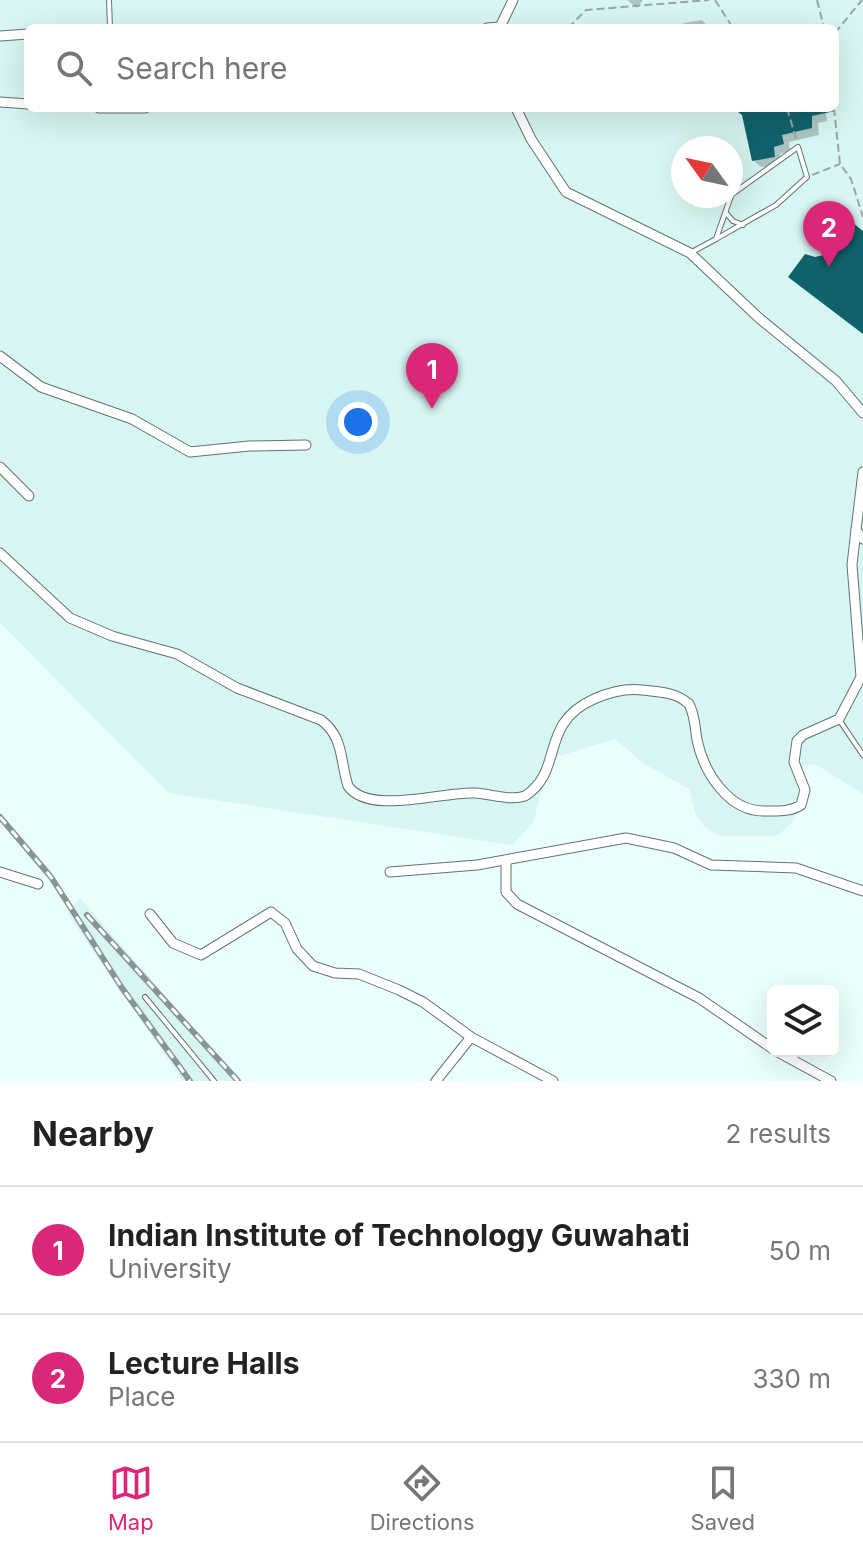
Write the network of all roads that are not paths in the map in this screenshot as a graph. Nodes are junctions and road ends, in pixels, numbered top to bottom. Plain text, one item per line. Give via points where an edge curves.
1 (109, 0) edge
2 (513, 0) edge
3 (110, 24) edge
4 (502, 24) edge
5 (24, 34) edge
6 (0, 36) edge
7 (0, 102) edge
8 (24, 104) edge
9 (518, 112) edge
10 (743, 187) edge
11 (726, 208) edge
12 (725, 212) junction
13 (743, 225) junction
14 (716, 239) junction
15 (690, 253) junction
16 (0, 356) edge
17 (863, 413) edge
18 (306, 445) dead end
19 (0, 467) edge
20 (863, 472) edge
21 (29, 496) dead end
22 (856, 530) junction
23 (863, 539) edge
24 (0, 553) edge
25 (863, 578) edge
26 (855, 587) junction
27 (839, 719) junction
28 (863, 755) edge
29 (506, 860) junction
30 (0, 872) edge
31 (390, 872) dead end
32 (38, 884) dead end
33 (863, 891) edge
34 (150, 914) dead end
35 (145, 997) dead end
36 (471, 1037) junction
37 (767, 1045) edge
38 (787, 1057) edge
39 (214, 1081) edge
40 (436, 1081) edge
41 (553, 1081) edge
42 (831, 1081) edge

1 - 3 lane
2 - 4 street
5 - 6 street
7 - 8 street
9 - 15 street via 566,192
10 - 13 lane via 798,147 807,177
11 - 12 lane
12 - 13 lane
12 - 14 lane
13 - 14 lane
14 - 15 lane
15 - 17 street via 836,381
16 - 18 street via 53,393 118,413 190,452
19 - 21 street
20 - 22 street
22 - 23 street
22 - 26 street
24 - 27 street via 70,618 177,654 250,694 321,720 340,743 348,786 363,797 412,801 459,793 525,796 537,787 570,712 603,695 635,689 678,695 689,704 705,763 738,807 788,811 804,799 793,752 797,741
25 - 26 street
26 - 27 street via 862,669
27 - 28 lane
29 - 31 street
29 - 33 street via 626,838 674,848 711,865 796,868
29 - 37 street via 506,892 517,904 699,998
30 - 32 street
34 - 36 street via 173,943 201,955 271,912 285,923 297,949 313,966 359,974 399,990
35 - 39 lane
36 - 40 street
36 - 41 street
38 - 42 street

